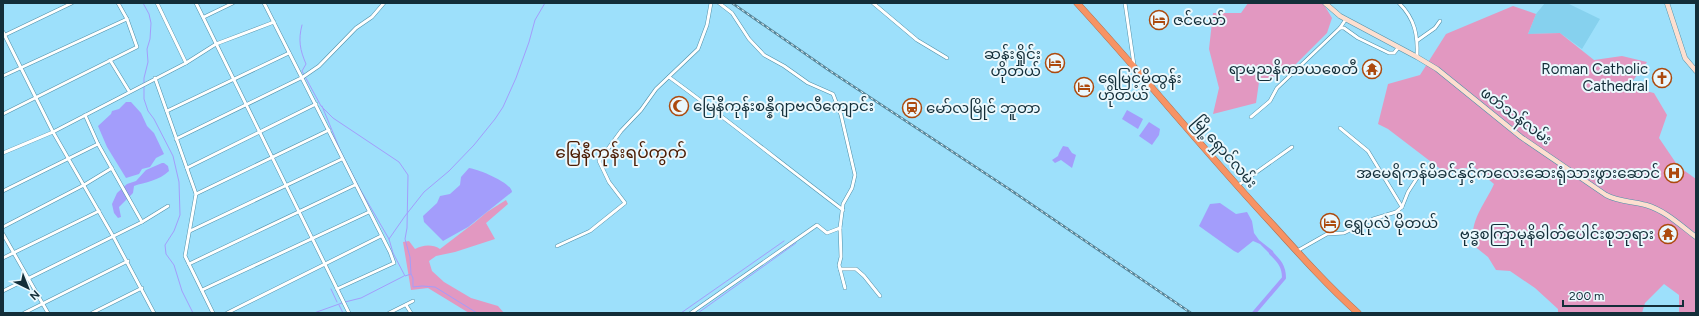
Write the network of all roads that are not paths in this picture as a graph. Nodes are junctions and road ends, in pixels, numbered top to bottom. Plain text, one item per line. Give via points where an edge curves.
1 (72, 3) edge
2 (118, 3) edge
3 (157, 3) edge
4 (196, 3) edge
5 (233, 3) edge
6 (264, 3) edge
7 (384, 3) edge
8 (711, 3) edge
9 (719, 3) edge
10 (873, 3) edge
11 (1077, 3) edge
12 (1125, 3) edge
13 (1324, 3) edge
14 (1399, 3) edge
15 (1667, 3) edge
16 (204, 17) junction
17 (127, 19) junction
18 (1346, 19) junction
19 (1440, 21) dead end
20 (274, 22) junction
21 (1340, 28) junction
22 (4, 35) edge
23 (1418, 40) junction
24 (216, 44) junction
25 (1398, 48) junction
26 (290, 53) junction
27 (1417, 57) junction
28 (947, 58) dead end
29 (110, 60) junction
30 (186, 63) junction
31 (1134, 66) junction
32 (20, 67) junction
33 (1696, 71) edge
34 (3, 76) edge
35 (303, 77) junction
36 (669, 77) junction
37 (155, 78) junction
38 (235, 80) junction
39 (129, 91) junction
40 (36, 97) junction
41 (246, 104) junction
42 (316, 104) junction
43 (167, 111) junction
44 (3, 114) edge
45 (85, 115) junction
46 (1251, 117) dead end
47 (1340, 128) dead end
48 (329, 130) junction
49 (53, 132) junction
50 (260, 132) junction
51 (176, 138) junction
52 (98, 144) junction
53 (1292, 147) dead end
54 (3, 153) edge
55 (273, 158) junction
56 (70, 159) junction
57 (342, 159) junction
58 (112, 168) junction
59 (187, 168) junction
60 (1419, 175) dead end
61 (84, 185) junction
62 (286, 185) junction
63 (356, 185) junction
64 (1237, 186) junction
65 (3, 191) edge
66 (196, 194) junction
67 (168, 206) dead end
68 (1402, 207) junction
69 (843, 210) junction
70 (99, 211) junction
71 (299, 212) junction
72 (369, 212) junction
73 (142, 222) junction
74 (3, 226) edge
75 (840, 228) junction
76 (190, 231) junction
77 (3, 234) edge
78 (114, 236) junction
79 (381, 236) junction
80 (1696, 237) edge
81 (312, 238) junction
82 (558, 246) dead end
83 (1297, 251) junction
84 (13, 252) junction
85 (3, 258) edge
86 (128, 262) junction
87 (189, 264) junction
88 (324, 264) junction
89 (840, 269) junction
90 (28, 278) junction
91 (142, 288) junction
92 (845, 288) dead end
93 (337, 289) junction
94 (202, 290) junction
95 (3, 291) edge
96 (880, 296) dead end
97 (413, 301) dead end
98 (43, 304) junction
99 (406, 305) junction
100 (24, 313) edge
101 (48, 313) edge
102 (92, 313) edge
103 (153, 313) edge
104 (213, 313) edge
105 (227, 313) edge
106 (349, 313) edge
107 (389, 313) edge
108 (411, 313) edge
109 (691, 313) edge
110 (1358, 313) edge

1 - 22 street
2 - 17 street
3 - 30 street
4 - 16 street
5 - 16 street
6 - 20 street
7 - 35 street
8 - 36 street via 707,25 698,49
9 - 69 street via 732,13 749,39 764,55 808,83 833,94 841,115 855,175
10 - 28 street via 917,40
11 - 31 highway, မြို့ရှောင်လမ်း
12 - 31 street
13 - 18 street, ဖတ်သန်လမ်း
14 - 23 street via 1408,12
15 - 33 street via 1685,58
16 - 24 street
17 - 29 street via 137,47
17 - 32 street
18 - 21 street
18 - 25 street, ဖတ်သန်လမ်း
19 - 23 street via 1435,28
20 - 24 street
20 - 26 street
21 - 25 street via 1389,53 1394,53
21 - 46 street via 1277,88 1270,101
22 - 32 street
23 - 27 street
24 - 30 street
24 - 38 street
25 - 27 street, ဖတ်သန်လမ်း
26 - 35 street
26 - 38 street
27 - 80 street, ဖတ်သန်လမ်း via 1449,78 1521,137 1606,195 1620,201 1657,209
29 - 39 street
29 - 40 street
30 - 37 street
31 - 64 highway, မြို့ရှောင်လမ်း
32 - 34 street
32 - 40 street
35 - 41 street
35 - 42 street
36 - 69 street via 742,130
36 - 82 street via 656,89 599,161 609,182 625,203 590,231
37 - 39 street
37 - 43 street
38 - 41 street
38 - 43 street
39 - 45 street
40 - 44 street
40 - 49 street
41 - 50 street
41 - 51 street
42 - 48 street
42 - 50 street
43 - 51 street
45 - 49 street
45 - 52 street
47 - 68 street via 1368,151
48 - 55 street
48 - 57 street
49 - 54 street
49 - 56 street
50 - 55 street
50 - 59 street
51 - 59 street
52 - 56 street
52 - 58 street
53 - 64 street
55 - 62 street
55 - 66 street
56 - 61 street
56 - 65 street
57 - 62 street
57 - 63 street
58 - 61 street
58 - 73 street
59 - 66 street
60 - 68 street
61 - 70 street
61 - 74 street
62 - 71 street
62 - 76 street
63 - 71 street
63 - 72 street
64 - 83 highway, မြို့ရှောင်လမ်း
66 - 76 street
67 - 73 street
68 - 83 street via 1396,212 1373,219 1350,231 1327,234
69 - 75 street
70 - 78 street
70 - 84 street
71 - 81 street
71 - 87 street
72 - 79 street
72 - 81 street
73 - 78 street
75 - 89 street
75 - 109 street via 827,233 817,225
76 - 87 street via 185,256
77 - 84 street
78 - 86 street
78 - 90 street
79 - 88 street
79 - 93 street via 394,263
81 - 88 street
81 - 94 street
83 - 110 highway, မြို့ရှောင်လမ်း via 1334,292
84 - 85 street
84 - 90 street
86 - 91 street
86 - 98 street
87 - 94 street
88 - 93 street
88 - 105 street
89 - 92 street
89 - 96 street via 856,269
90 - 95 street
90 - 98 street
91 - 102 street
91 - 103 street
93 - 106 street
94 - 104 street
97 - 99 street
98 - 100 street
98 - 101 street
99 - 107 street
99 - 108 street

